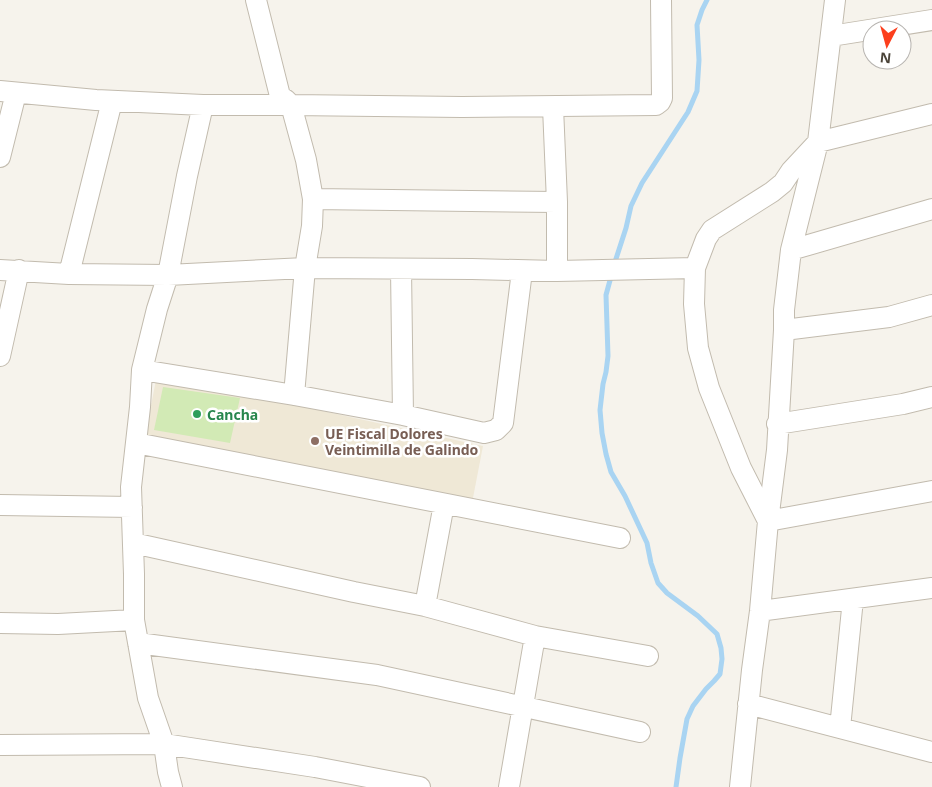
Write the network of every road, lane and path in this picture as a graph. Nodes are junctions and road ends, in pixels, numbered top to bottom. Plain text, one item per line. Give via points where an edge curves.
1 (256, 0) edge
2 (661, 0) edge
3 (835, 0) edge
4 (932, 20) edge
5 (831, 36) junction
6 (8, 92) edge
7 (112, 101) junction
8 (203, 105) junction
9 (291, 105) junction
10 (553, 107) junction
11 (932, 114) edge
12 (818, 142) junction
13 (0, 157) edge
14 (313, 199) junction
15 (557, 202) junction
16 (932, 209) edge
17 (791, 250) junction
18 (305, 268) junction
19 (695, 268) junction
20 (400, 269) junction
21 (10, 270) edge
22 (522, 271) junction
23 (557, 271) junction
24 (69, 274) junction
25 (168, 275) junction
26 (932, 305) edge
27 (784, 330) junction
28 (0, 356) edge
29 (142, 370) junction
30 (294, 395) junction
31 (932, 397) edge
32 (403, 415) junction
33 (778, 424) junction
34 (136, 443) junction
35 (932, 491) edge
36 (444, 504) junction
37 (0, 505) edge
38 (132, 507) junction
39 (768, 521) junction
40 (620, 538) dead end
41 (134, 544) junction
42 (932, 588) edge
43 (852, 599) junction
44 (425, 606) junction
45 (760, 611) junction
46 (134, 620) junction
47 (0, 623) edge
48 (535, 636) junction
49 (138, 643) junction
50 (648, 656) dead end
51 (748, 704) junction
52 (522, 706) junction
53 (840, 728) junction
54 (640, 732) dead end
55 (164, 744) junction
56 (0, 745) edge
57 (932, 752) edge
58 (172, 787) edge
59 (420, 787) edge
60 (509, 787) edge
61 (740, 787) edge

1 - 9 street via 280,96
2 - 10 street via 660,102 656,105
3 - 5 street
4 - 5 street
5 - 12 street
6 - 7 street
6 - 13 street
7 - 8 street
7 - 24 street
8 - 9 street
8 - 25 street
9 - 10 street
9 - 14 street
10 - 15 street
11 - 12 street
12 - 17 street
12 - 19 street via 783,183 712,230
14 - 15 street
14 - 18 street
15 - 23 street
16 - 17 street
17 - 27 street
18 - 20 street
18 - 25 street
18 - 30 street
19 - 23 street
19 - 39 street via 698,348 741,468
20 - 22 street
20 - 32 street
21 - 24 street
21 - 28 street
22 - 23 street
22 - 32 street via 504,423 496,430 484,433
24 - 25 street
25 - 29 street
26 - 27 street via 889,316
27 - 33 street
29 - 30 street
29 - 34 street
30 - 32 street
31 - 33 street
33 - 39 street
34 - 36 street
34 - 38 street
35 - 39 street
36 - 40 street
36 - 44 street
37 - 38 street
38 - 41 street
39 - 45 street
41 - 44 street
41 - 46 street
42 - 43 street
43 - 45 street
43 - 53 street
44 - 48 street
45 - 51 street
46 - 47 street
46 - 49 street
48 - 50 street
48 - 52 street
49 - 52 street via 377,675
49 - 55 street via 148,698
51 - 53 street
51 - 61 street
52 - 54 street
52 - 60 street
53 - 57 street
55 - 56 street
55 - 58 street
55 - 59 street

